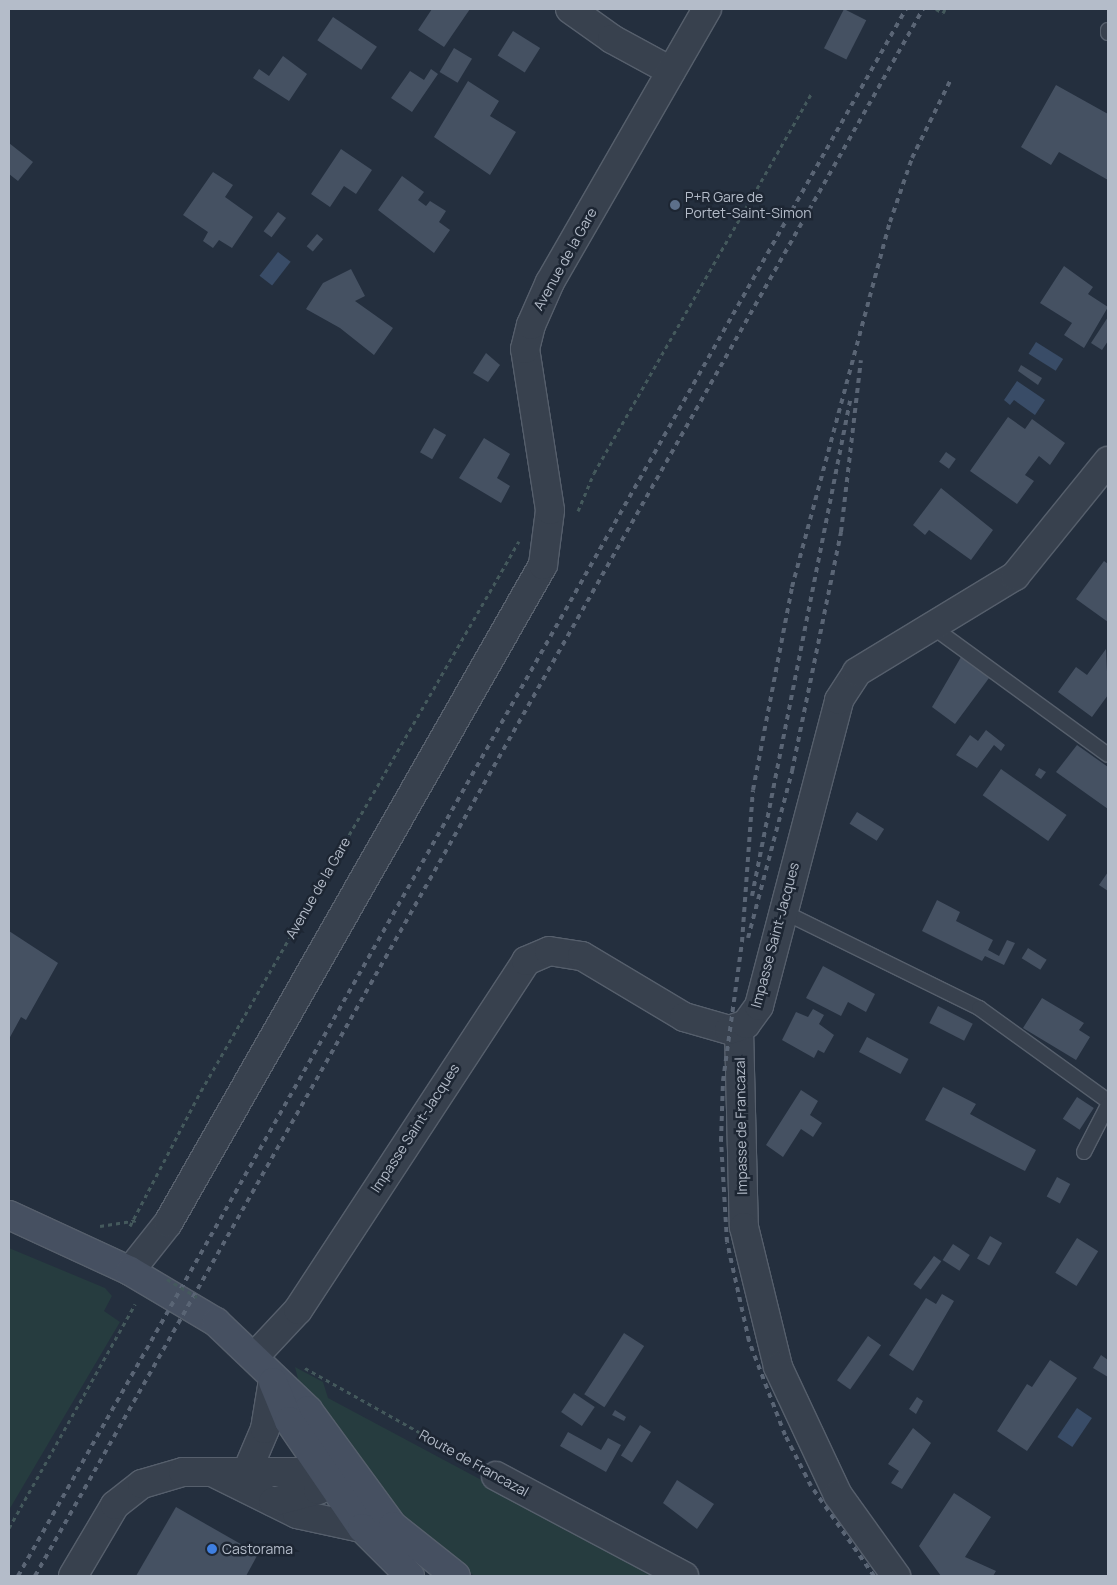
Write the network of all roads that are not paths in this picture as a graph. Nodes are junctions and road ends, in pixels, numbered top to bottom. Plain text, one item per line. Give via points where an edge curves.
1 (570, 9) edge
2 (707, 9) edge
3 (672, 71) junction
4 (1108, 461) edge
5 (934, 628) junction
6 (1108, 756) edge
7 (782, 911) junction
8 (738, 1029) junction
9 (1108, 1101) edge
10 (1108, 1105) edge
11 (1084, 1152) dead end
12 (9, 1215) edge
13 (130, 1271) junction
14 (263, 1348) junction
15 (273, 1380) junction
16 (248, 1469) junction
17 (211, 1471) junction
18 (336, 1476) junction
19 (496, 1476) road end
20 (273, 1502) junction
21 (362, 1528) junction
22 (73, 1576) edge
23 (410, 1576) edge
24 (456, 1576) edge
25 (684, 1576) edge
26 (896, 1576) edge

1 - 3 street via 612,39
2 - 3 street, Avenue de la Gare
3 - 13 street, Avenue de la Gare via 550,282 530,325 525,349 550,510 550,535 543,565 168,1223
4 - 5 street, Impasse Saint-Jacques via 1015,576
5 - 6 lane
5 - 7 street, Impasse Saint-Jacques via 857,672 839,700
7 - 8 street, Impasse Saint-Jacques via 758,1006
7 - 9 lane via 978,1008
8 - 14 street, Impasse Saint-Jacques via 713,1028 684,1017 582,956 549,951 526,961 298,1310
8 - 26 street, Impasse de Francazal via 744,1227 778,1367 838,1495
10 - 11 lane
12 - 13 street
13 - 14 street
14 - 15 street
15 - 16 street via 265,1429
15 - 18 street via 308,1410
16 - 17 street
16 - 18 street
17 - 20 street
17 - 22 street via 161,1477 128,1493 115,1505
18 - 20 street
18 - 21 street
18 - 24 street
19 - 25 street, Route de Francazal
20 - 21 street via 318,1522
21 - 23 street

